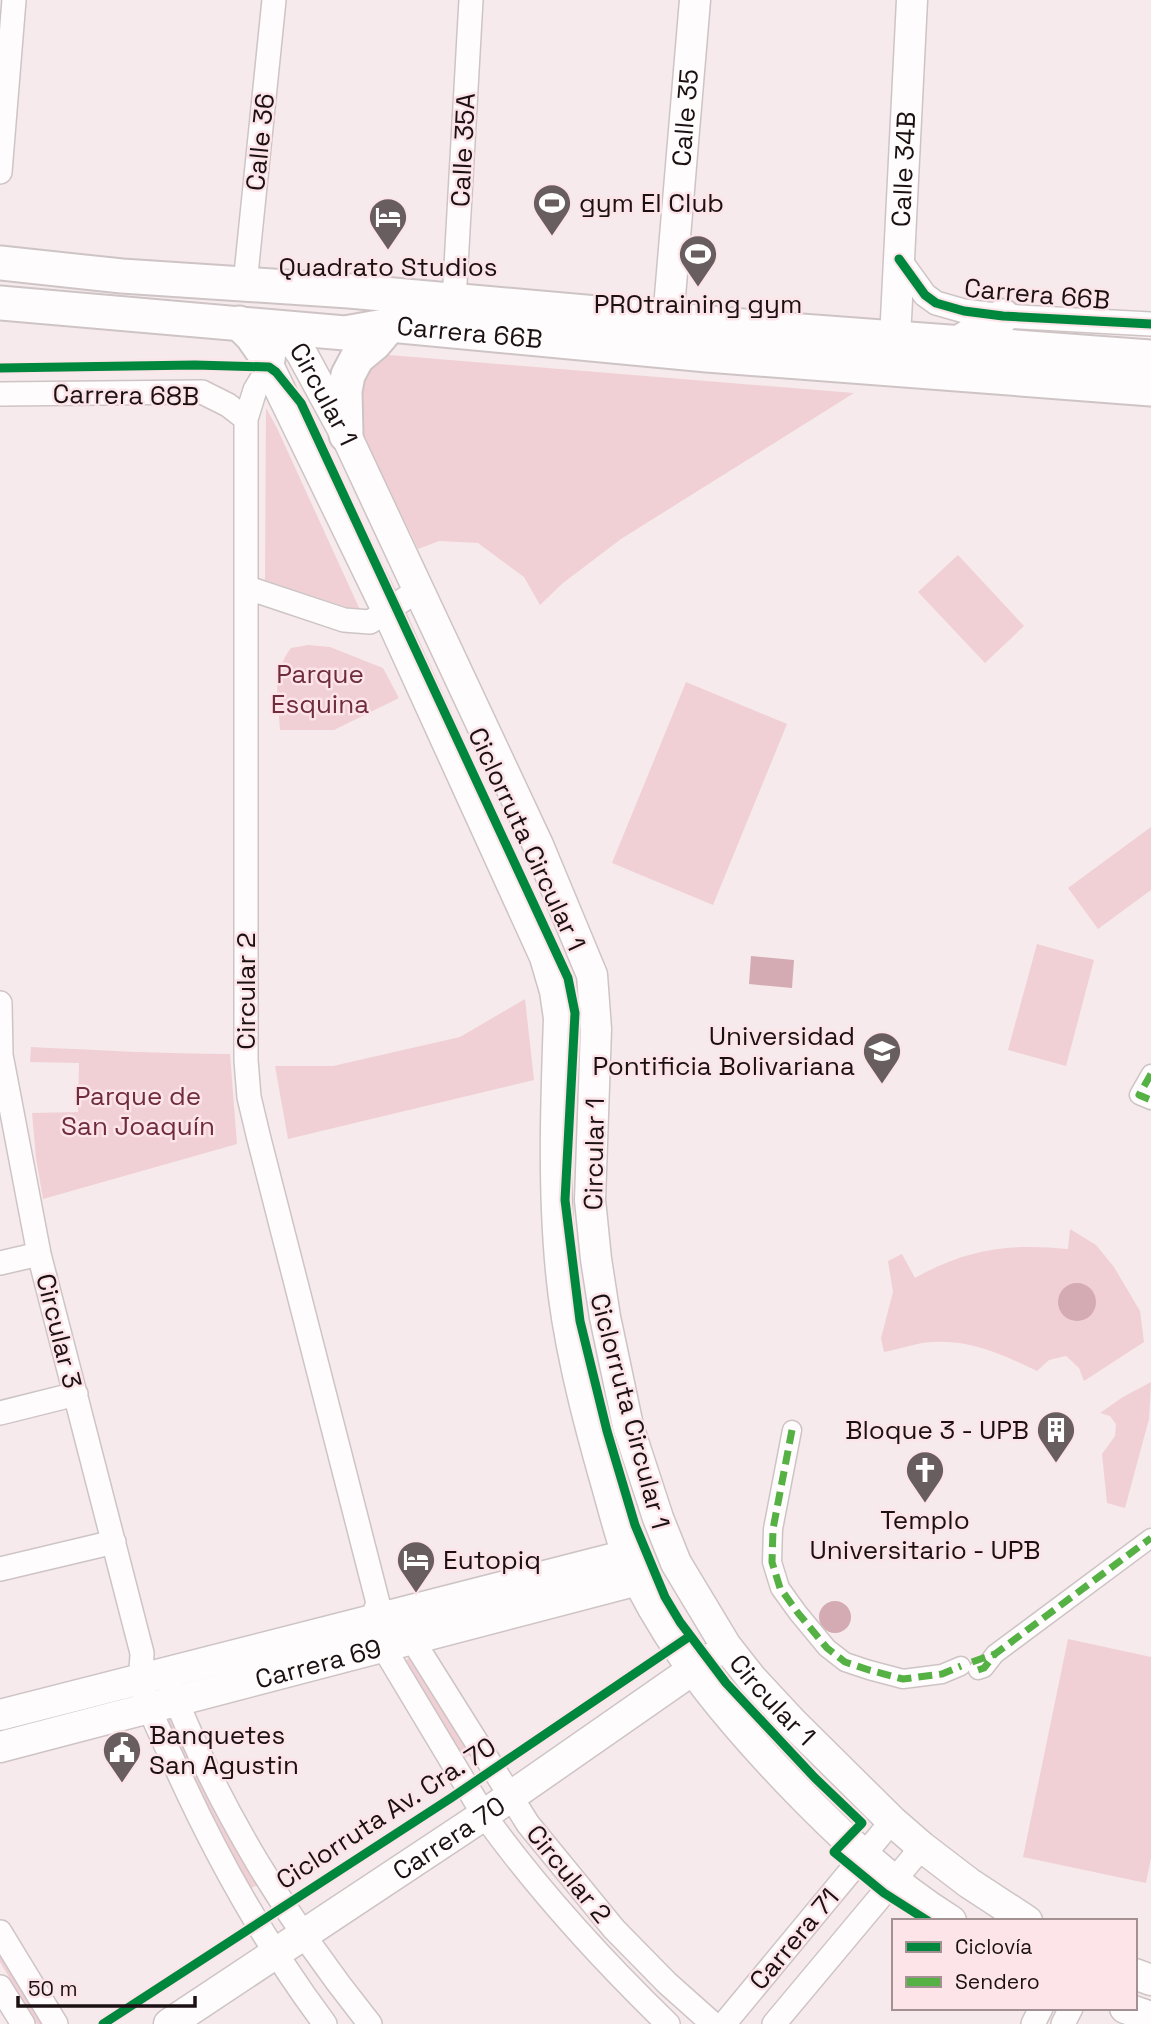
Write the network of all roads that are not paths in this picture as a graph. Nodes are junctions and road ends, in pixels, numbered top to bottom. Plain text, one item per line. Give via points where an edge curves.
1 (14, 0) edge
2 (274, 0) edge
3 (471, 0) edge
4 (695, 0) edge
5 (912, 0) edge
6 (0, 173) edge
7 (899, 258) junction
8 (0, 263) edge
9 (245, 284) junction
10 (341, 290) junction
11 (454, 301) junction
12 (0, 303) edge
13 (1003, 316) junction
14 (668, 320) junction
15 (239, 323) junction
16 (1151, 324) edge
17 (390, 325) junction
18 (285, 329) junction
19 (895, 339) junction
20 (958, 343) junction
21 (1151, 357) edge
22 (268, 363) junction
23 (1151, 389) edge
24 (0, 394) edge
25 (246, 419) junction
26 (346, 435) junction
27 (248, 588) junction
28 (418, 590) junction
29 (387, 610) junction
30 (0, 1003) edge
31 (0, 1055) edge
32 (1151, 1074) edge
33 (1151, 1100) edge
34 (7, 1126) edge
35 (39, 1254) junction
36 (0, 1263) edge
37 (76, 1394) junction
38 (0, 1413) edge
39 (792, 1430) dead end
40 (1151, 1538) edge
41 (114, 1542) junction
42 (633, 1567) junction
43 (0, 1569) edge
44 (388, 1624) junction
45 (726, 1646) junction
46 (149, 1668) junction
47 (692, 1670) junction
48 (163, 1704) junction
49 (0, 1715) edge
50 (0, 1747) edge
51 (510, 1797) junction
52 (484, 1815) junction
53 (892, 1821) junction
54 (922, 1847) junction
55 (864, 1855) junction
56 (894, 1880) junction
57 (948, 1919) edge
58 (1024, 1919) edge
59 (0, 1931) edge
60 (304, 1934) junction
61 (276, 1953) junction
62 (0, 1987) edge
63 (1131, 2010) edge
64 (1151, 2017) edge
65 (23, 2024) edge
66 (56, 2024) edge
67 (169, 2024) edge
68 (325, 2024) edge
69 (370, 2024) edge
70 (668, 2024) edge
71 (713, 2024) edge
72 (724, 2024) edge
73 (775, 2024) edge

1 - 6 street
2 - 9 street, Calle 36
3 - 11 street, Calle 35A
4 - 14 street, Calle 35
5 - 7 street, Calle 34B
7 - 13 street, Carrera 66B via 936,303
7 - 19 street, Calle 34B
8 - 9 main road, Carrera 66B
9 - 10 main road, Carrera 66B
9 - 18 main road
10 - 11 main road, Carrera 66B
10 - 18 main road
11 - 14 main road, Carrera 66B
12 - 15 main road, Carrera 66B
13 - 16 street, Carrera 66B
13 - 20 main road
14 - 19 main road, Carrera 66B
15 - 18 main road, Carrera 66B
15 - 22 main road via 258,343
17 - 18 main road, Carrera 66B via 345,333
17 - 23 main road, Carrera 66B
17 - 26 main road via 348,375
18 - 22 street, Circular 1
18 - 26 street, Circular 1
19 - 20 main road, Carrera 66B
20 - 21 main road, Carrera 66B
22 - 25 street, Circular 2
22 - 29 street, Circular 1
24 - 25 street, Carrera 68B via 202,392
25 - 27 street, Circular 2
26 - 28 street, Circular 1
27 - 29 street via 344,620 370,622
27 - 44 street, Circular 2 via 249,1097
28 - 29 street
28 - 45 street, Circular 1 via 538,845 592,975 596,1029 590,1200 605,1317 628,1426 658,1518 676,1563
29 - 42 street, Circular 1 via 545,957 555,991 561,1272 593,1435
30 - 31 street, Circular 3
31 - 34 street, Circular 3
32 - 33 street via 1139,1095
34 - 35 street, Circular 3
35 - 36 street
35 - 37 street, Circular 3
37 - 38 street
37 - 41 street, Circular 3
39 - 40 street via 773,1529 772,1562 780,1588 815,1636 845,1662 902,1679 969,1668 995,1654
41 - 43 street
41 - 46 street, Circular 3
42 - 44 street, Carrera 69
42 - 47 street, Circular 1
44 - 46 street, Carrera 69
44 - 48 street, Carrera 69
44 - 51 street, Circular 2
44 - 52 street, Circular 2
45 - 47 street, Carrera 70
45 - 53 street, Circular 1 via 784,1714
46 - 48 street, Circular 3
46 - 49 street, Carrera 69
47 - 51 street, Carrera 70
47 - 55 street, Circular 1 via 752,1743
48 - 50 street, Carrera 69
48 - 60 street, Circular 3
48 - 61 street, Circular 3 via 209,1838
51 - 52 street, Carrera 70
51 - 71 street, Circular 2 via 614,1929
52 - 60 street, Carrera 70
52 - 70 street, Circular 2 via 534,1880
53 - 54 street, Circular 1
53 - 55 street, Carrera 71
54 - 56 street, Carrera 71
54 - 58 street, Circular 1
55 - 56 street, Circular 1
55 - 72 street, Carrera 71
56 - 57 street, Circular 1
56 - 73 street, Carrera 71
59 - 66 street
60 - 61 street, Carrera 70
60 - 69 street, Circular 3
61 - 67 street, Carrera 70
61 - 68 street, Circular 3
62 - 65 street
63 - 64 street

